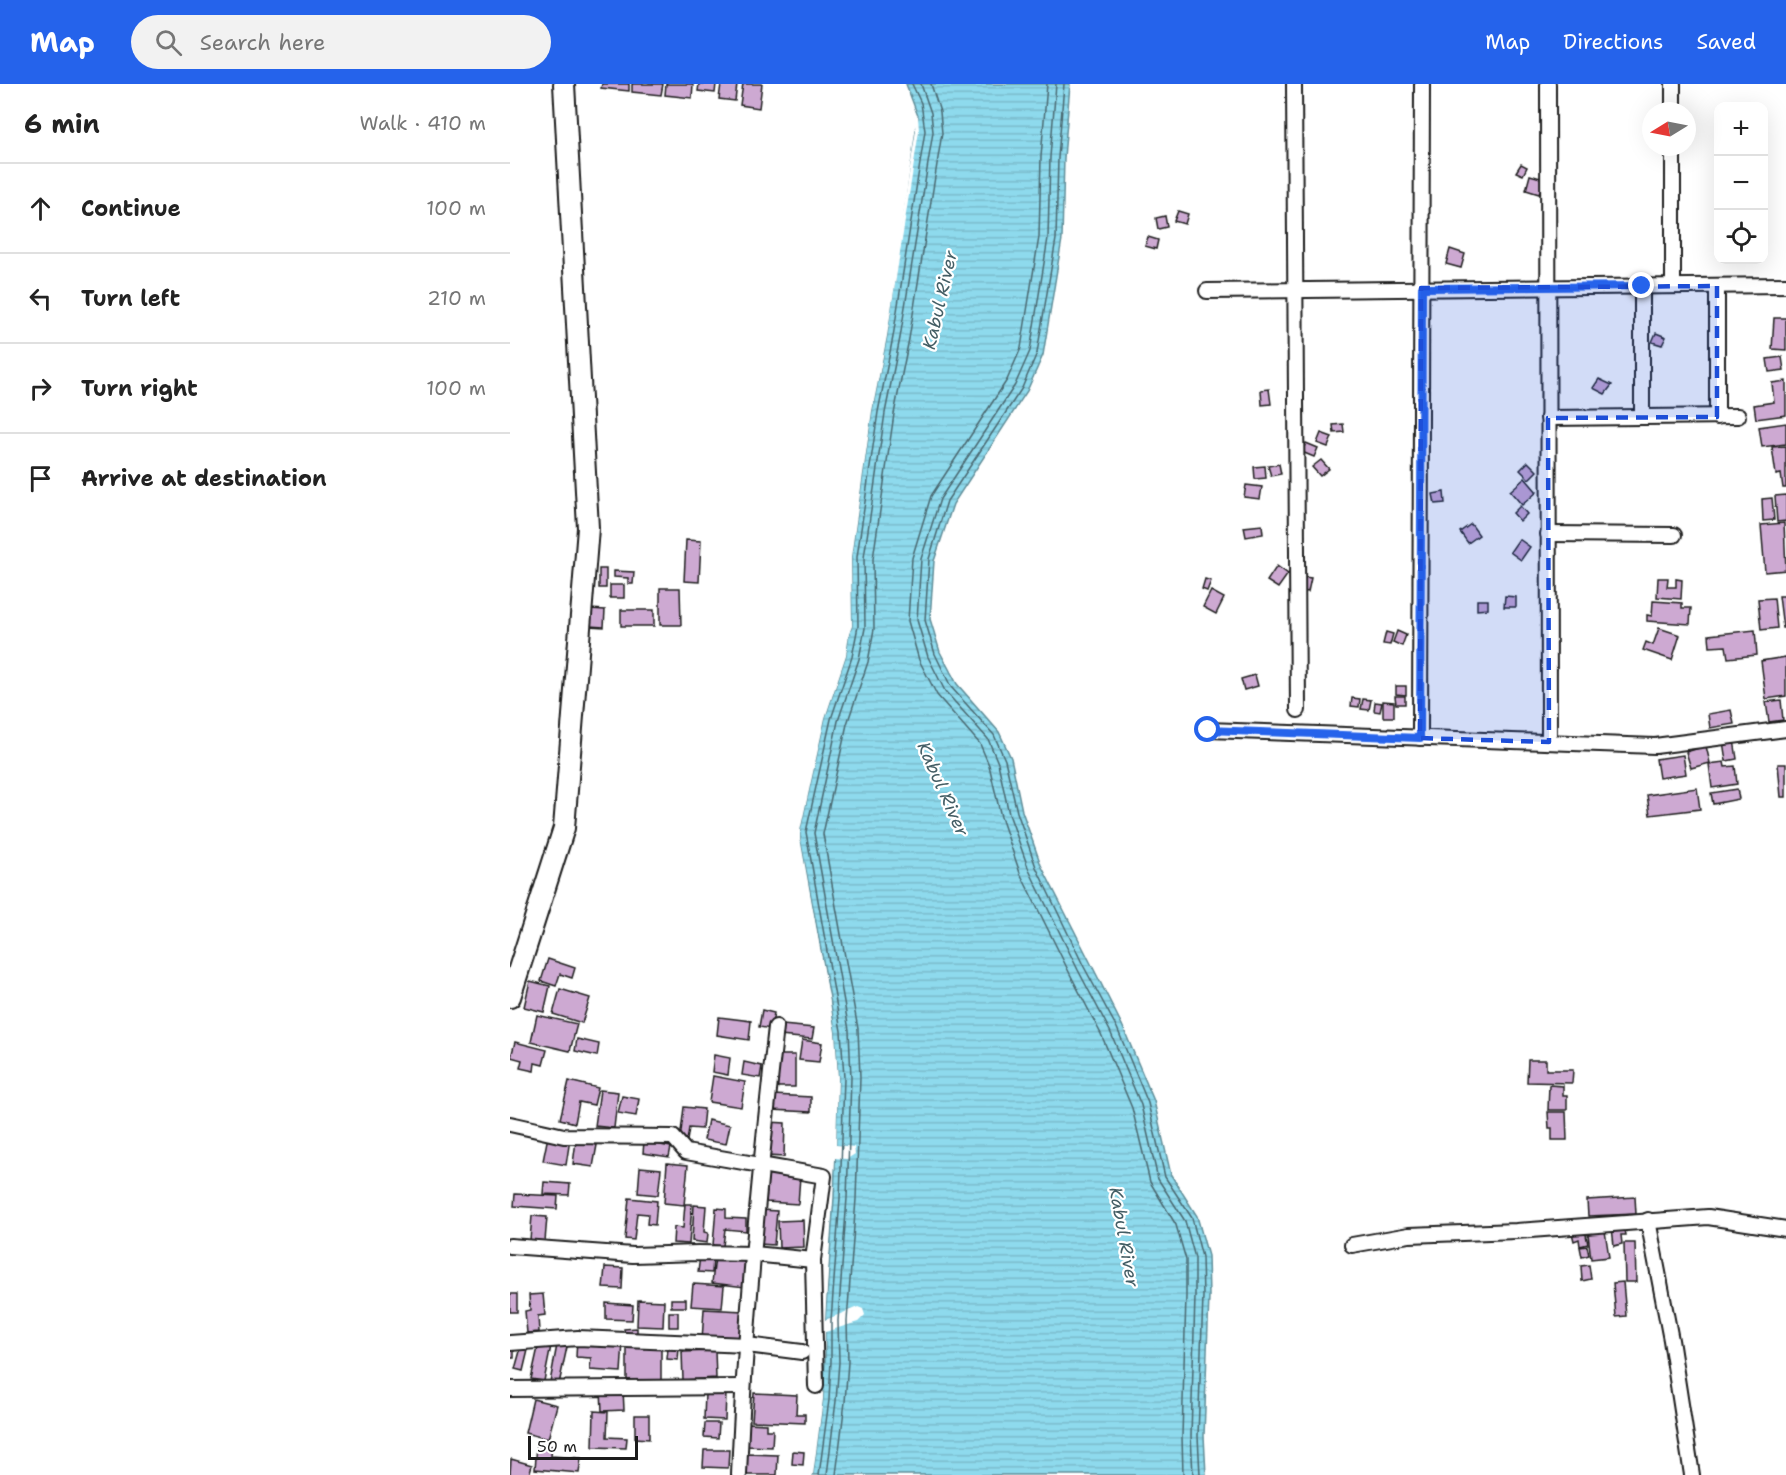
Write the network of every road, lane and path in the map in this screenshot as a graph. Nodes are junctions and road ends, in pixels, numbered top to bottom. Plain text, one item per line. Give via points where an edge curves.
1 (564, 84) edge
2 (1294, 84) edge
3 (1422, 84) edge
4 (1548, 84) edge
5 (1673, 84) edge
6 (1673, 102) edge
7 (1673, 156) edge
8 (1717, 285) junction
9 (1786, 285) edge
10 (1642, 286) junction
11 (1673, 286) junction
12 (1548, 287) junction
13 (1422, 288) junction
14 (1296, 290) junction
15 (1207, 291) dead end
16 (1738, 416) dead end
17 (1642, 417) junction
18 (1717, 417) junction
19 (1548, 418) junction
20 (1548, 534) junction
21 (1674, 535) dead end
22 (1298, 710) dead end
23 (1786, 729) edge
24 (1208, 730) dead end
25 (1420, 738) junction
26 (1549, 742) junction
27 (510, 997) edge
28 (776, 1027) dead end
29 (510, 1124) edge
30 (760, 1164) junction
31 (1648, 1220) junction
32 (1786, 1229) edge
33 (1352, 1245) dead end
34 (510, 1246) edge
35 (754, 1254) junction
36 (813, 1260) junction
37 (510, 1343) edge
38 (747, 1345) junction
39 (802, 1352) dead end
40 (816, 1386) dead end
41 (742, 1387) junction
42 (510, 1389) edge
43 (739, 1475) edge
44 (1692, 1475) edge

1 - 27 street via 588,528 564,828
2 - 14 street
3 - 13 street
4 - 12 street
5 - 6 street
7 - 11 street
8 - 9 street
8 - 11 street
8 - 18 street
10 - 11 street
10 - 12 street
10 - 17 street
12 - 13 street
12 - 19 street
13 - 14 street
13 - 25 street
14 - 15 street
14 - 22 street
16 - 18 street
17 - 18 street
17 - 19 street
19 - 20 street
20 - 21 street
20 - 26 street
23 - 26 street via 1655,746
24 - 25 street
25 - 26 street
28 - 30 street
29 - 30 street via 564,1136 673,1137 686,1152
30 - 35 street
30 - 36 street via 824,1176
31 - 32 street via 1708,1217
31 - 33 street via 1408,1235
31 - 44 street
34 - 35 street via 633,1255
35 - 36 street
35 - 38 street
36 - 40 street
37 - 38 street via 578,1338
38 - 39 street
38 - 41 street
41 - 42 street
41 - 43 street

